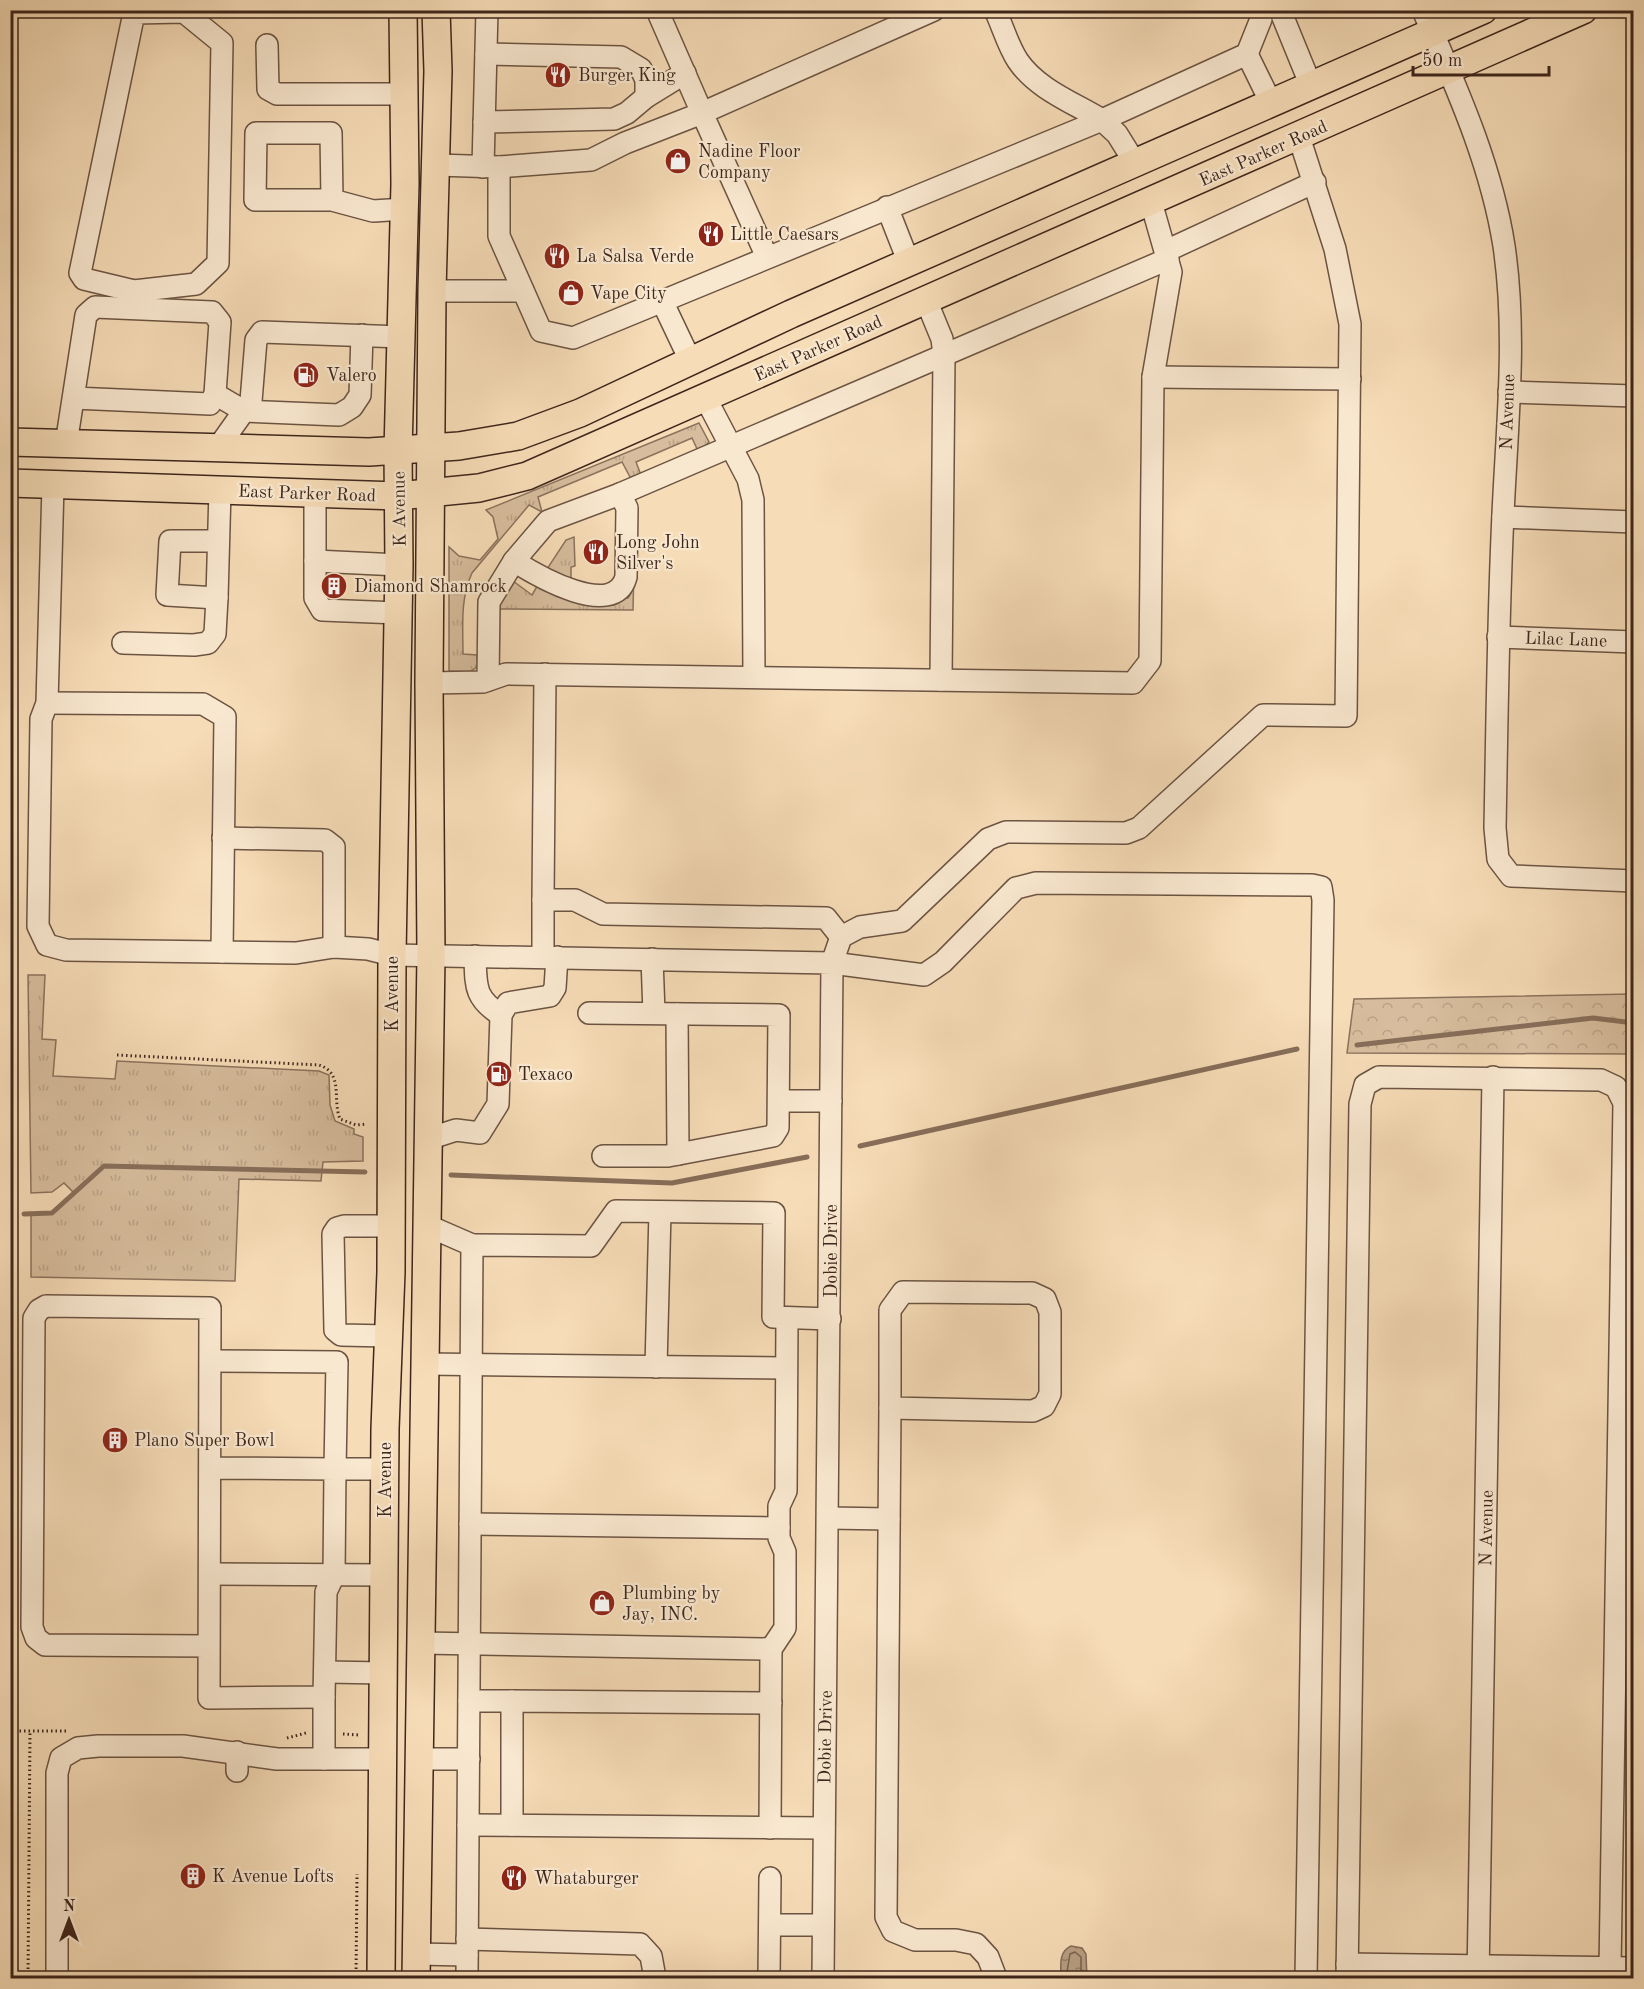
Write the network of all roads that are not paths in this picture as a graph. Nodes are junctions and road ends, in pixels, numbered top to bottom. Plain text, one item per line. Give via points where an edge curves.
1 (402, 10) edge
2 (435, 10) edge
3 (487, 10) edge
4 (657, 10) edge
5 (934, 10) edge
6 (995, 10) edge
7 (1260, 10) edge
8 (1280, 10) edge
9 (1483, 10) edge
10 (1583, 10) edge
11 (184, 11) edge
12 (1428, 22) edge
13 (267, 45) dead end
14 (486, 54) junction
15 (1247, 54) junction
16 (1451, 71) junction
17 (685, 73) junction
18 (1311, 86) junction
19 (404, 94) junction
20 (646, 97) junction
21 (1271, 103) junction
22 (702, 112) junction
23 (1101, 120) junction
24 (484, 122) junction
25 (1299, 137) junction
26 (1135, 163) junction
27 (437, 165) junction
28 (491, 167) junction
29 (1315, 182) junction
30 (332, 200) junction
31 (1151, 201) junction
32 (887, 207) junction
33 (405, 209) junction
34 (1167, 255) junction
35 (767, 257) junction
36 (909, 262) junction
37 (432, 291) junction
38 (524, 291) junction
39 (926, 300) junction
40 (662, 301) junction
41 (362, 335) junction
42 (402, 337) junction
43 (944, 355) junction
44 (690, 360) junction
45 (1153, 377) junction
46 (1350, 379) junction
47 (1509, 392) junction
48 (215, 394) junction
49 (1634, 396) edge
50 (705, 397) junction
51 (74, 398) junction
52 (244, 411) junction
53 (324, 415) junction
54 (10, 442) edge
55 (66, 444) junction
56 (729, 447) junction
57 (217, 449) junction
58 (431, 449) junction
59 (398, 451) junction
60 (322, 452) junction
61 (10, 483) edge
62 (53, 485) junction
63 (220, 490) junction
64 (430, 493) junction
65 (315, 494) junction
66 (620, 494) junction
67 (398, 496) junction
68 (1503, 517) junction
69 (1634, 522) edge
70 (218, 541) junction
71 (315, 561) junction
72 (514, 561) junction
73 (399, 565) junction
74 (217, 598) junction
75 (398, 613) junction
76 (1498, 637) junction
77 (1634, 642) edge
78 (123, 643) dead end
79 (545, 674) junction
80 (754, 677) junction
81 (488, 680) junction
82 (941, 680) junction
83 (429, 683) junction
84 (47, 703) junction
85 (223, 838) junction
86 (1634, 881) edge
87 (543, 900) junction
88 (841, 937) junction
89 (334, 947) junction
90 (222, 951) junction
91 (392, 955) junction
92 (431, 956) junction
93 (475, 956) junction
94 (550, 957) junction
95 (652, 959) junction
96 (832, 963) junction
97 (589, 1012) dead end
98 (654, 1013) junction
99 (677, 1014) junction
100 (501, 1015) junction
101 (1493, 1077) junction
102 (779, 1101) junction
103 (831, 1101) junction
104 (428, 1139) junction
105 (678, 1154) junction
106 (603, 1156) dead end
107 (660, 1212) junction
108 (426, 1225) junction
109 (391, 1226) junction
110 (472, 1245) junction
111 (787, 1318) junction
112 (830, 1319) junction
113 (388, 1336) junction
114 (211, 1361) junction
115 (424, 1364) junction
116 (471, 1364) junction
117 (657, 1367) junction
118 (786, 1368) junction
119 (890, 1408) junction
120 (210, 1468) junction
121 (335, 1469) junction
122 (385, 1469) junction
123 (422, 1470) junction
124 (828, 1518) junction
125 (890, 1519) junction
126 (470, 1524) junction
127 (779, 1528) junction
128 (210, 1574) junction
129 (334, 1575) junction
130 (385, 1575) junction
131 (470, 1642) junction
132 (420, 1643) junction
133 (209, 1646) junction
134 (771, 1649) junction
135 (326, 1672) junction
136 (384, 1673) junction
137 (324, 1697) junction
138 (469, 1701) junction
139 (513, 1701) junction
140 (771, 1703) junction
141 (324, 1759) junction
142 (384, 1759) junction
143 (420, 1759) junction
144 (469, 1759) junction
145 (468, 1825) junction
146 (512, 1825) junction
147 (770, 1828) junction
148 (824, 1828) junction
149 (770, 1878) dead end
150 (770, 1925) junction
151 (823, 1925) junction
152 (468, 1947) junction
153 (416, 1966) edge
154 (1610, 1968) junction
155 (1634, 1968) edge
156 (1347, 1971) edge
157 (1478, 1972) edge
158 (57, 1978) edge
159 (381, 1978) edge
160 (468, 1978) edge
161 (656, 1978) edge
162 (769, 1978) edge
163 (823, 1978) edge
164 (996, 1978) edge
165 (1306, 1978) edge

1 - 19 main road, K Avenue
2 - 27 main road, K Avenue
3 - 14 street
4 - 17 street
5 - 22 street
6 - 23 street via 1014,54 1027,72
7 - 15 street via 1261,19
8 - 18 street
9 - 12 main road
10 - 16 main road, East Parker Road
11 - 11 street via 135,13 80,273 84,279 135,291 196,284 218,262 222,43
12 - 16 street, N Avenue
12 - 18 main road
13 - 19 street via 268,88 277,94
14 - 20 street via 621,57 641,69
14 - 24 street
15 - 21 street
15 - 23 street
16 - 25 main road, East Parker Road
16 - 47 street, N Avenue via 1487,174 1504,246
17 - 20 street
17 - 22 street
18 - 21 main road
19 - 33 main road, K Avenue
20 - 24 street via 614,119
21 - 26 main road
22 - 28 street via 591,160
22 - 35 street
23 - 26 street via 1117,134
23 - 32 street
24 - 28 street
25 - 29 street
25 - 31 main road, East Parker Road
26 - 31 main road
26 - 36 main road
27 - 28 street
27 - 37 main road, K Avenue
28 - 38 street via 500,236
29 - 34 street
29 - 46 street via 1335,249 1350,324
30 - 30 street via 255,200 256,133 331,133
30 - 33 street via 373,211
31 - 34 street
31 - 39 main road, East Parker Road
32 - 35 street
32 - 36 street
33 - 42 main road, K Avenue
34 - 43 street
34 - 45 street via 1171,272
35 - 40 street
36 - 39 main road
36 - 44 main road
37 - 38 street
37 - 58 main road, K Avenue
38 - 40 street via 541,331 573,338
39 - 43 street via 942,339
39 - 50 main road, East Parker Road
40 - 44 street
41 - 42 street
41 - 52 street via 262,332 256,340 251,401
41 - 53 street via 360,395 352,407 339,415
42 - 59 main road, K Avenue
43 - 56 street
43 - 82 street
44 - 50 main road
44 - 58 main road via 538,429 487,443
45 - 46 street
45 - 82 street via 1150,661 1133,683
46 - 88 street via 1346,716 1263,715 1139,828 1126,833 1006,832 988,839 902,921 860,927
47 - 49 street
47 - 68 street, N Avenue
48 - 51 street via 210,404
48 - 51 street via 220,322 212,312 95,308 86,315
48 - 52 street
50 - 56 street
50 - 64 main road, East Parker Road via 527,476 500,484
51 - 55 street
52 - 53 street
52 - 57 street
53 - 60 street
54 - 55 main road
55 - 57 main road
56 - 66 street
56 - 80 street via 748,479 753,500
57 - 60 main road
58 - 59 main road
58 - 64 main road, K Avenue
59 - 60 main road
59 - 67 main road, K Avenue
61 - 62 main road, East Parker Road
62 - 63 main road, East Parker Road
62 - 84 street
63 - 65 main road, East Parker Road
63 - 70 street
64 - 67 main road, East Parker Road
64 - 83 main road, K Avenue
65 - 67 main road, East Parker Road
65 - 71 street
66 - 72 street via 548,521
66 - 72 street via 627,508 626,576 617,592 588,594 569,589
67 - 73 main road, K Avenue
68 - 69 street
68 - 76 street, N Avenue
70 - 74 street
70 - 74 street via 170,541 167,595
71 - 73 street
71 - 75 street via 315,598 322,610
72 - 81 street via 489,602
73 - 75 main road, K Avenue
74 - 78 street via 215,634 208,643
75 - 91 main road, K Avenue
76 - 77 street, Lilac Lane
76 - 86 street, N Avenue via 1498,859 1511,876
79 - 80 street
79 - 81 street via 506,674
79 - 87 street
80 - 82 street
81 - 83 street
83 - 92 main road, K Avenue
84 - 85 street via 203,704 225,717
84 - 90 street via 41,719 38,926 47,945 66,950
85 - 89 street via 325,840 334,847
85 - 90 street
87 - 88 street via 575,900 603,914 826,918
87 - 94 street
88 - 96 street, Dobie Drive
89 - 90 street via 296,953
89 - 91 street
91 - 92 street
91 - 109 main road, K Avenue
92 - 93 street
92 - 104 main road, K Avenue
93 - 94 street
93 - 100 street via 476,989 487,1006
94 - 95 street
94 - 100 street via 555,988 550,996 508,1003
95 - 96 street
95 - 98 street
96 - 103 street, Dobie Drive
96 - 165 street via 924,975 944,962 1016,888 1036,883 1321,887
97 - 98 street
98 - 99 street
99 - 102 street via 779,1015
99 - 105 street
100 - 104 street via 498,1104 480,1133 456,1130
101 - 154 street via 1600,1080 1616,1087 1624,1103
101 - 156 street via 1379,1077 1365,1085 1360,1104
101 - 157 street, N Avenue
102 - 103 street
102 - 105 street via 778,1128 773,1136
103 - 112 street, Dobie Drive
104 - 108 main road, K Avenue
105 - 106 street
107 - 110 street via 616,1211 591,1246
107 - 111 street via 774,1213 773,1317
107 - 117 street
108 - 109 main road
108 - 110 street
108 - 115 main road, K Avenue
109 - 113 main road, K Avenue
109 - 113 street via 344,1226 333,1234 335,1330 341,1335
110 - 116 street
111 - 112 street
111 - 118 street
112 - 124 street, Dobie Drive
113 - 122 main road, K Avenue
114 - 120 street
114 - 121 street via 337,1362
114 - 133 street via 210,1308 46,1306 34,1318 32,1628 36,1638 45,1645
115 - 116 street
115 - 123 main road, K Avenue
116 - 117 street
116 - 126 street
117 - 118 street
118 - 127 street via 786,1491 779,1506
119 - 119 street via 890,1310 903,1292 1032,1293 1045,1299 1050,1312 1050,1394 1044,1406 1034,1411
119 - 125 street
120 - 121 street
120 - 128 street
121 - 122 street
121 - 129 street
122 - 123 main road
122 - 130 main road, K Avenue
123 - 132 main road, K Avenue
124 - 125 street
124 - 148 street, Dobie Drive
125 - 164 street via 886,1917 892,1931 915,1941 956,1940 976,1944 988,1957
126 - 127 street
126 - 131 street
127 - 134 street via 785,1552 785,1628
128 - 129 street
128 - 133 street
129 - 130 street
129 - 135 street via 326,1592
130 - 136 main road, K Avenue
131 - 132 street
131 - 134 street
131 - 138 street
132 - 143 main road, K Avenue
133 - 137 street via 209,1698
134 - 140 street
135 - 136 street
135 - 137 street
136 - 142 main road, K Avenue
137 - 141 street
138 - 139 street
138 - 144 street
139 - 140 street
139 - 146 street
140 - 147 street
141 - 142 street
141 - 158 street via 237,1761 183,1746 98,1746 78,1748 61,1758 57,1773
142 - 143 main road
142 - 159 main road, K Avenue
143 - 144 street
143 - 153 main road, K Avenue
144 - 145 street
145 - 146 street
145 - 152 street
146 - 147 street
147 - 148 street
148 - 151 street, Dobie Drive
149 - 150 street
150 - 151 street
150 - 162 street
151 - 163 street, Dobie Drive
152 - 153 street
152 - 160 street
152 - 161 street via 640,1944 651,1956
154 - 155 street
154 - 157 street
156 - 157 street

